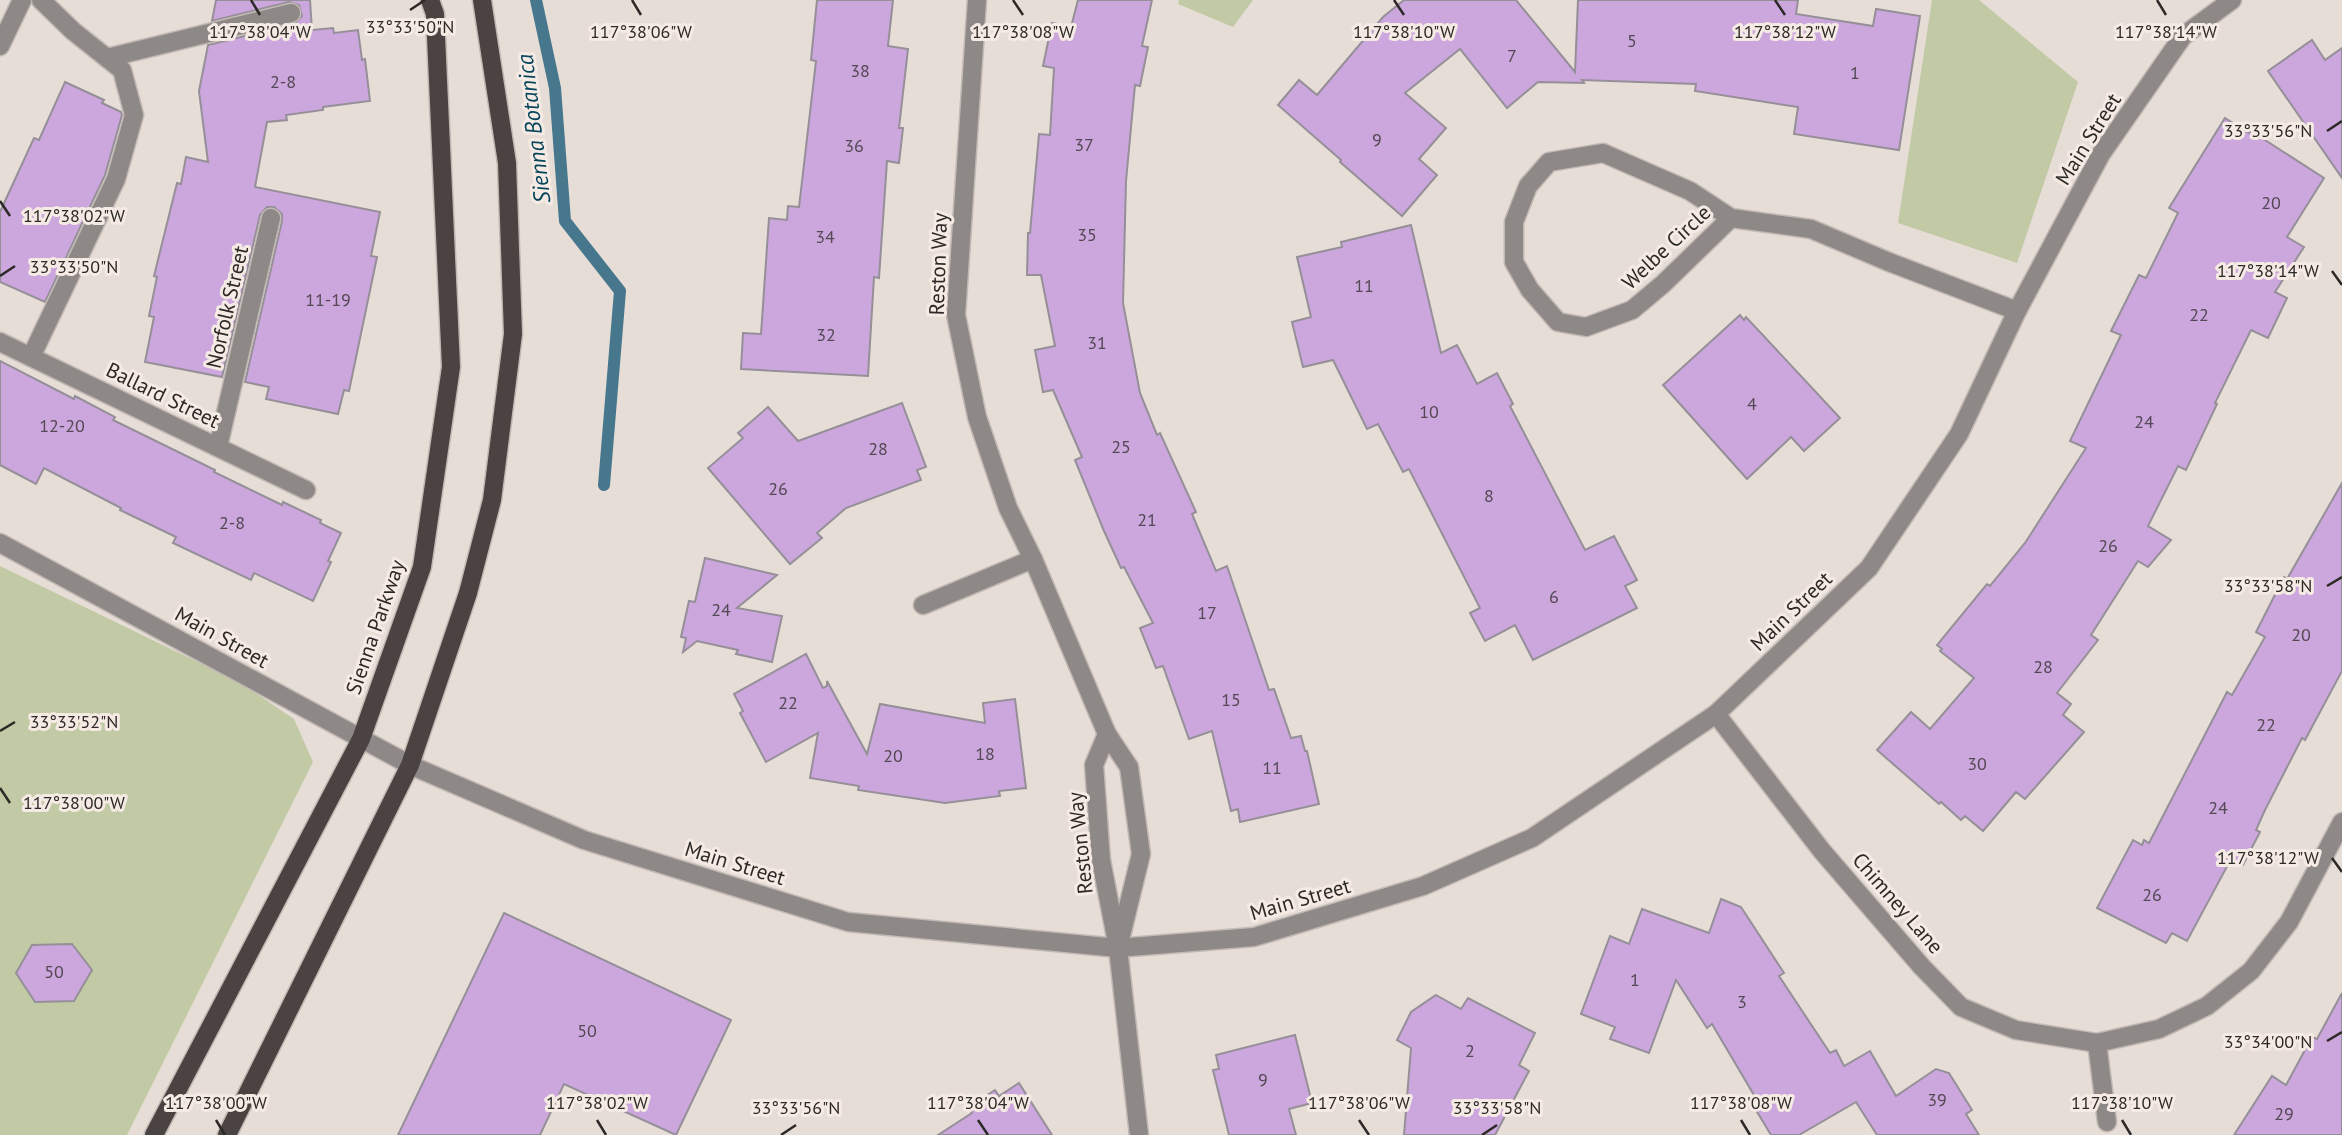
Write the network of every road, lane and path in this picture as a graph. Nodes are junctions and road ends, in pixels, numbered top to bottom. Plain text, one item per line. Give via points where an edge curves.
1 (22, 0) edge
2 (41, 0) edge
3 (430, 0) edge
4 (482, 0) edge
5 (977, 0) edge
6 (2232, 0) edge
7 (291, 13) dead end
8 (0, 46) edge
9 (107, 58) junction
10 (271, 218) dead end
11 (1731, 218) junction
12 (2017, 311) junction
13 (0, 342) edge
14 (32, 357) junction
15 (218, 447) junction
16 (306, 490) dead end
17 (0, 542) edge
18 (1033, 559) junction
19 (923, 606) dead end
20 (1716, 714) junction
21 (1107, 734) junction
22 (361, 738) junction
23 (410, 765) junction
24 (2342, 822) edge
25 (1118, 948) junction
26 (2097, 1043) junction
27 (2107, 1122) dead end
28 (154, 1135) edge
29 (227, 1135) edge
30 (1139, 1135) edge

1 - 8 street
2 - 9 street
3 - 22 main road, Sienna Parkway via 435,14 451,368 422,567
4 - 23 main road via 507,163 513,334 492,500 468,593
5 - 18 street, Reston Way via 956,315 977,417 1008,508
6 - 12 street, Main Street via 2183,36 2101,154
7 - 9 street
9 - 14 street via 122,70 134,115 116,179
10 - 15 street, Norfolk Street
11 - 11 street, Welbe Circle via 1632,310 1586,327 1558,322 1530,290 1514,262 1514,222 1528,187 1549,162 1603,153 1690,191
11 - 12 street, Welbe Circle via 1811,229
12 - 20 street, Main Street via 1959,434 1869,568
13 - 14 street, Ballard Street
14 - 15 street, Ballard Street
15 - 16 street, Ballard Street
17 - 22 street, Main Street
18 - 19 street
18 - 21 street, Reston Way
20 - 25 street, Main Street via 1531,838 1423,886 1254,937
20 - 26 street, Chimney Lane via 1822,851 1961,1007 2016,1030
21 - 25 street, Reston Way via 1094,765 1101,860
21 - 25 street, Reston Way via 1129,767 1141,854
22 - 23 street, Main Street
22 - 28 main road, Sienna Parkway
23 - 25 street, Main Street via 584,840 848,922
23 - 29 main road
24 - 26 street, Chimney Lane via 2289,922 2250,971 2207,1006 2159,1029
25 - 30 street, Reston Way
26 - 27 street

